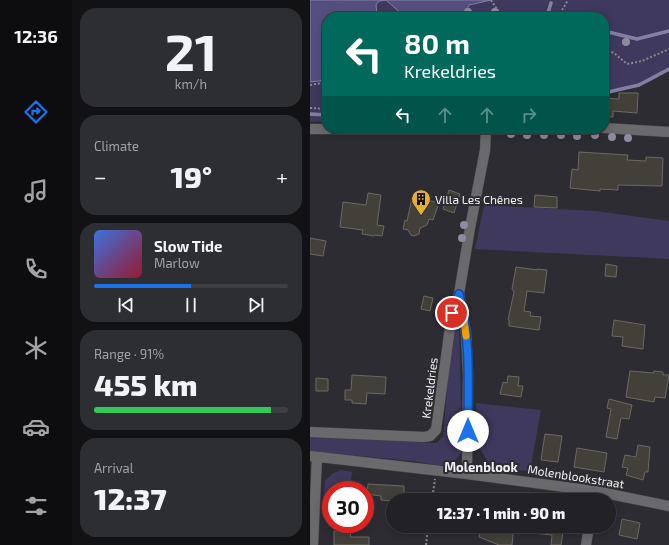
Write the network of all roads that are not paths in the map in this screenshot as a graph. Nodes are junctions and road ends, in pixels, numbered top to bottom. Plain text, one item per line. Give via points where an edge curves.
1 (609, 128) edge
2 (310, 129) edge
3 (322, 129) edge
4 (669, 132) edge
5 (486, 134) edge
6 (459, 294) junction
7 (310, 432) edge
8 (313, 457) edge
9 (467, 474) junction
10 (582, 493) edge
11 (616, 498) edge
12 (669, 506) edge
13 (587, 533) edge
14 (313, 545) edge
15 (586, 545) edge

1 - 4 street
2 - 3 street
5 - 6 street
6 - 7 street, Krekeldries via 452,313 436,430 430,436
6 - 9 street via 466,333 468,375
8 - 9 street
8 - 14 street
9 - 10 street, Molenblookstraat
11 - 12 street, Molenblookstraat
13 - 15 street

